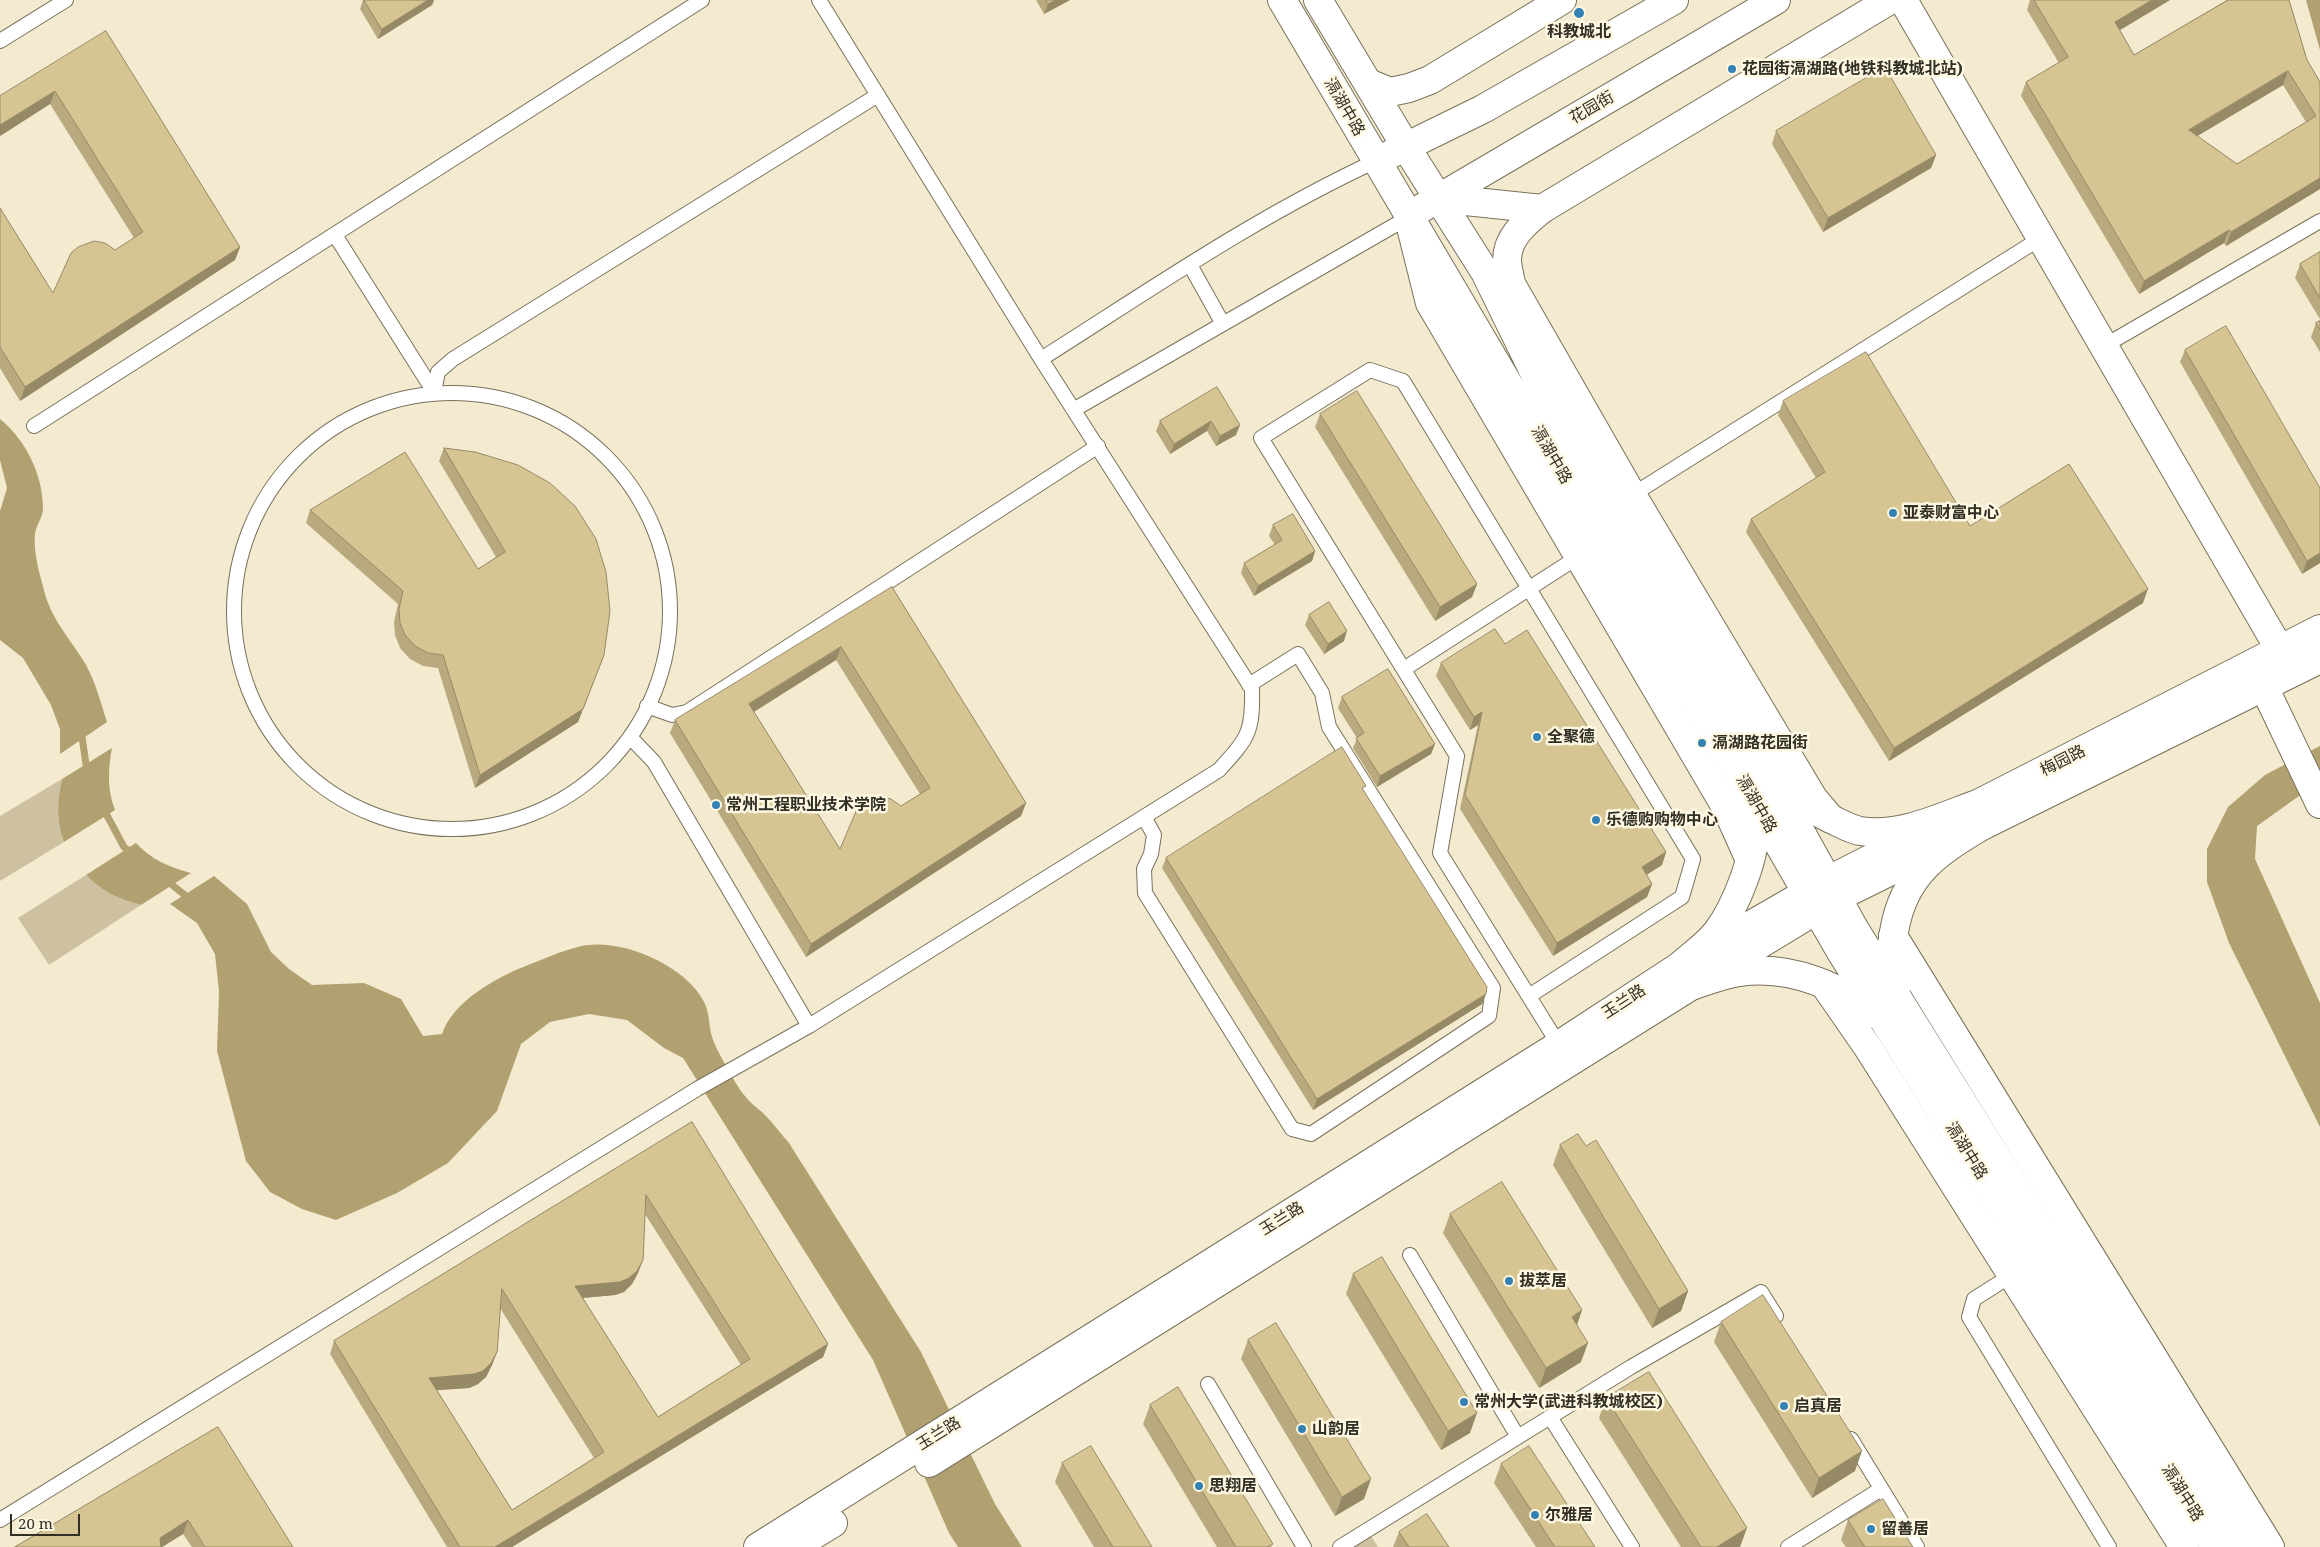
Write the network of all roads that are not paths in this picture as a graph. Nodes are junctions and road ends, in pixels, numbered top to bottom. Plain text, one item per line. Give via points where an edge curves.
1 (66, 0) edge
2 (702, 0) edge
3 (819, 0) edge
4 (1282, 0) edge
5 (1318, 0) edge
6 (1562, 0) edge
7 (1674, 0) edge
8 (1776, 0) edge
9 (1890, 0) edge
10 (1903, 0) edge
11 (0, 41) edge
12 (1368, 83) junction
13 (878, 95) junction
14 (1406, 147) junction
15 (1376, 161) junction
16 (1437, 198) junction
17 (1542, 210) junction
18 (1408, 217) junction
19 (2320, 221) edge
20 (334, 235) junction
21 (2041, 238) junction
22 (1190, 265) junction
23 (1224, 324) junction
24 (2104, 346) junction
25 (1042, 359) junction
26 (434, 392) junction
27 (1075, 409) junction
28 (34, 426) dead end
29 (1098, 446) junction
30 (1632, 495) junction
31 (1578, 558) junction
32 (1529, 588) junction
33 (2320, 629) edge
34 (2280, 650) junction
35 (2320, 659) edge
36 (1404, 670) junction
37 (1249, 685) junction
38 (2264, 687) junction
39 (647, 706) junction
40 (632, 739) junction
41 (1730, 760) junction
42 (1762, 762) junction
43 (2310, 784) edge
44 (1986, 812) junction
45 (1144, 817) junction
46 (1830, 818) junction
47 (1749, 858) junction
48 (1821, 895) junction
49 (1893, 936) junction
50 (1686, 976) junction
51 (1824, 984) junction
52 (1529, 996) junction
53 (1893, 1014) junction
54 (809, 1026) junction
55 (1559, 1045) junction
56 (1410, 1255) dead end
57 (2036, 1261) junction
58 (2013, 1275) junction
59 (1781, 1325) edge
60 (1208, 1384) dead end
61 (1550, 1417) junction
62 (1841, 1423) edge
63 (969, 1426) junction
64 (1518, 1437) junction
65 (904, 1467) junction
66 (1881, 1489) junction
67 (0, 1520) edge
68 (758, 1547) edge
69 (794, 1547) edge
70 (1304, 1547) edge
71 (1340, 1547) edge
72 (1632, 1547) edge
73 (1788, 1547) edge
74 (1916, 1547) edge
75 (2109, 1547) edge
76 (2184, 1547) edge
77 (2215, 1547) edge
78 (2240, 1547) edge
79 (2270, 1547) edge

1 - 11 lane
2 - 20 lane
3 - 13 lane
4 - 15 street, 滆湖中路
5 - 12 street, 滆湖中路
6 - 12 street via 1430,80 1390,92
7 - 14 street via 1483,109
8 - 16 street, 花园街
9 - 17 street
10 - 21 street
12 - 14 street, 滆湖中路
13 - 25 lane
13 - 26 lane via 452,359 438,372
14 - 15 street
14 - 16 street, 滆湖中路
15 - 18 street, 滆湖中路
15 - 22 lane via 1331,182
16 - 17 street
16 - 18 street, 花园街
16 - 42 street, 滆湖中路 via 1485,272 1536,376
17 - 30 street via 1527,220 1514,236 1507,259 1511,284
18 - 23 lane
18 - 31 street via 1430,303
18 - 41 street, 滆湖中路
19 - 24 lane
20 - 26 lane
20 - 28 lane
21 - 24 street
21 - 30 lane
22 - 23 lane
22 - 25 lane
23 - 27 lane
24 - 34 street
25 - 27 lane
26 - 39 lane via 498,396 566,424 621,471 657,533 671,603 662,674
26 - 40 lane via 355,413 295,455 253,515 233,586 237,660 265,728 314,783 377,818 447,832 518,822 582,790
27 - 29 lane
29 - 37 lane
29 - 39 lane via 687,712 672,715
30 - 46 street via 1813,798
31 - 32 lane
31 - 47 street via 1727,809
32 - 36 lane
32 - 36 lane via 1403,381 1370,370 1260,438
32 - 52 lane via 1693,859 1682,897
33 - 34 street, 梅园路
34 - 44 street, 梅园路
35 - 38 street, 梅园路
36 - 52 lane via 1457,756 1440,853
37 - 45 lane via 1252,689 1253,720 1242,744 1219,770
37 - 45 lane via 1298,654 1322,693 1329,727 1493,988 1489,1016 1311,1134 1292,1129 1145,893 1144,869 1154,835
38 - 43 street
38 - 44 street, 梅园路
39 - 40 lane
40 - 54 lane via 654,762
41 - 47 street via 1746,793 1754,822
41 - 48 street, 滆湖中路
42 - 46 street via 1796,800
42 - 48 street, 滆湖中路
44 - 46 street via 1886,832 1859,831
44 - 48 street, 梅园路
44 - 49 street via 1921,869 1908,886 1897,911
45 - 54 lane
47 - 50 street via 1730,913
48 - 50 street, 玉兰路
48 - 53 street, 滆湖中路
49 - 53 street
49 - 79 street
50 - 51 street via 1775,970
50 - 55 street, 玉兰路
50 - 63 street, 玉兰路
51 - 53 street
51 - 58 street
52 - 55 lane
53 - 57 street, 滆湖中路
53 - 78 street, 滆湖中路
54 - 67 lane via 733,1067
55 - 63 street, 玉兰路
56 - 64 lane
57 - 58 lane
57 - 77 street, 滆湖中路
58 - 75 lane via 1974,1299 1969,1318
58 - 76 street
59 - 61 lane via 1761,1292
60 - 70 lane
61 - 64 lane
61 - 72 lane
62 - 66 lane
63 - 65 street, 玉兰路
64 - 71 lane
65 - 68 street, 玉兰路
65 - 69 street, 玉兰路
66 - 73 lane
66 - 74 lane

